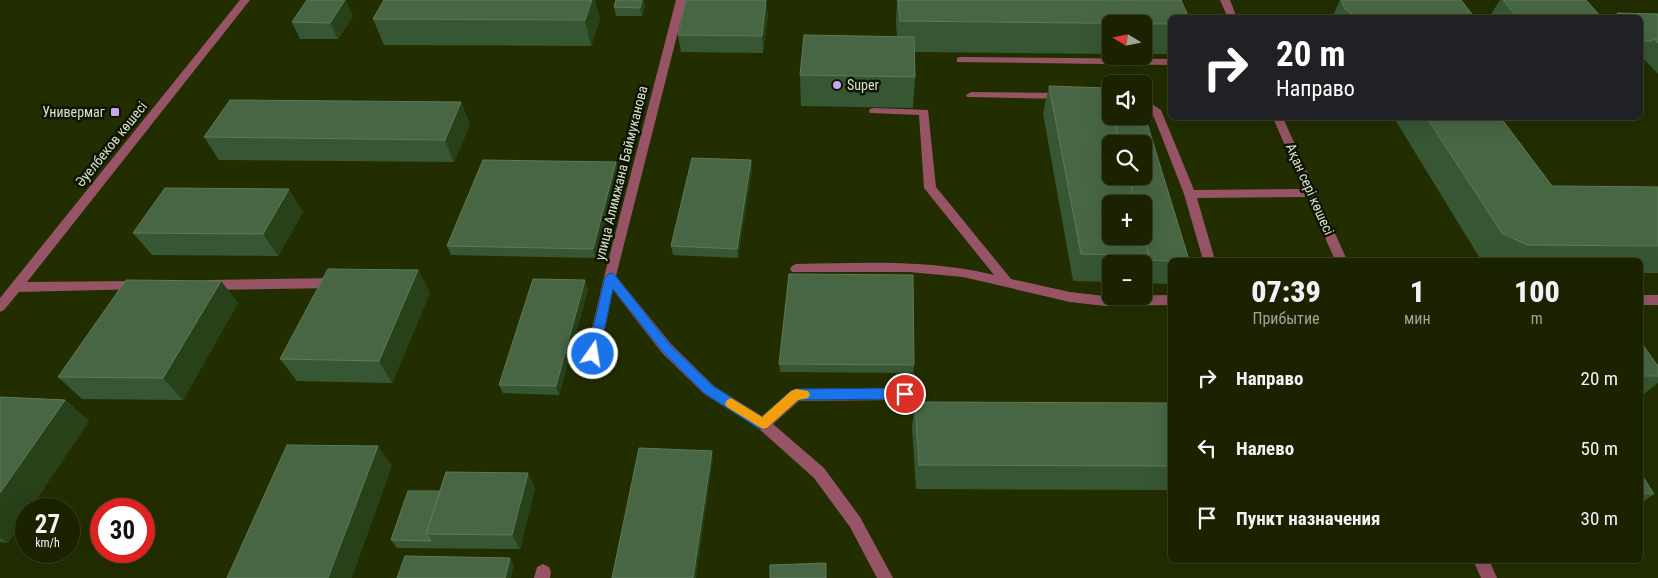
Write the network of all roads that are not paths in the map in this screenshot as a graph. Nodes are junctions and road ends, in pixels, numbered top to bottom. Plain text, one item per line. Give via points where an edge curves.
1 (245, 0) edge
2 (680, 0) edge
3 (1225, 0) edge
4 (1232, 15) edge
5 (960, 60) dead end
6 (1168, 62) edge
7 (972, 95) dead end
8 (1071, 96) edge
9 (1152, 107) edge
10 (874, 111) dead end
11 (1279, 120) edge
12 (1312, 193) junction
13 (1190, 194) junction
14 (1208, 258) edge
15 (1340, 258) edge
16 (796, 269) dead end
17 (610, 277) junction
18 (1006, 281) junction
19 (346, 283) edge
20 (199, 285) edge
21 (149, 286) edge
22 (16, 287) junction
23 (1168, 300) edge
24 (1643, 300) edge
25 (1658, 300) edge
26 (0, 307) edge
27 (593, 354) dead end
28 (905, 394) dead end
29 (763, 424) junction
30 (1482, 563) edge
31 (885, 578) edge
32 (1489, 578) edge

1 - 22 street, Әуелбеков көшесі
2 - 17 street, улица Алимжана Баймуканова
3 - 4 street
5 - 6 street
7 - 8 street
9 - 13 street via 1156,110
10 - 18 street via 924,112 930,188
11 - 12 street, Ақан сері көшесі
12 - 13 street
12 - 15 street, Ақан сері көшесі
13 - 14 street
16 - 18 street via 909,267 963,272
17 - 27 street, улица Алимжана Баймуканова
17 - 29 street via 667,349 709,390
18 - 23 street via 1079,298
19 - 20 street
21 - 22 street
22 - 26 street, Әуелбеков көшесі
24 - 25 street
28 - 29 street via 796,395
29 - 31 street via 819,473 855,522
30 - 32 street

